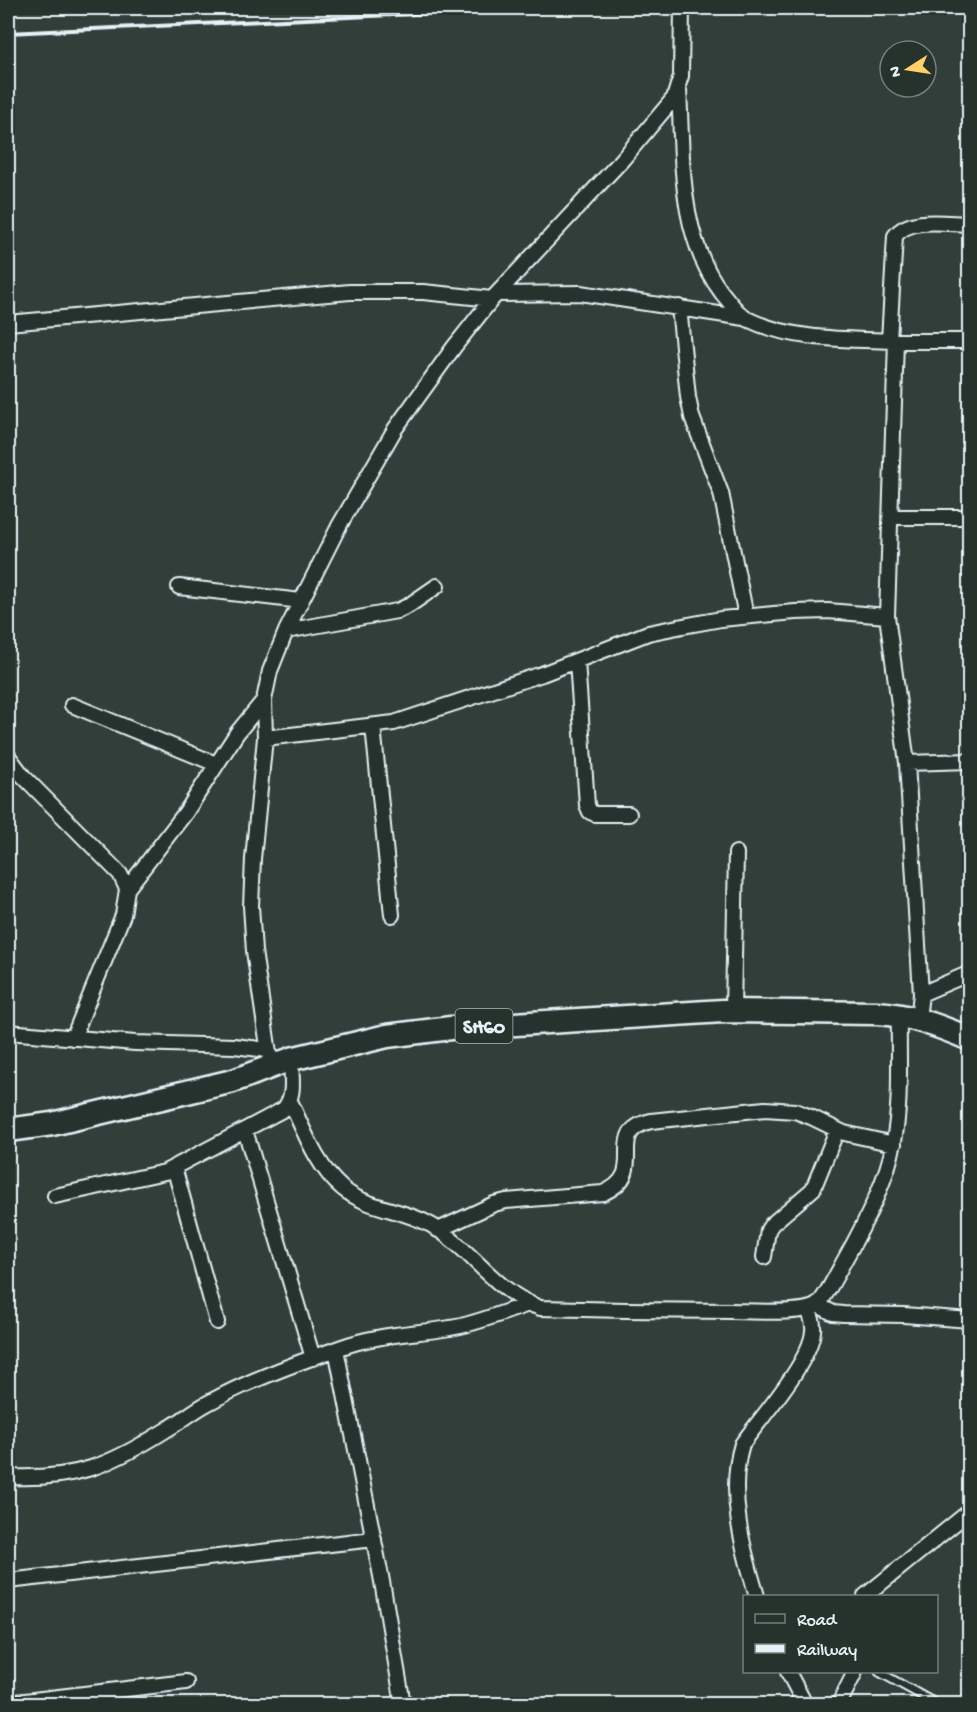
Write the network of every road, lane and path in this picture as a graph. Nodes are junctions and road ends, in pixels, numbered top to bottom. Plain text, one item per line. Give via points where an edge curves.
1 (682, 8) edge
2 (679, 87) junction
3 (969, 224) edge
4 (495, 296) junction
5 (680, 307) junction
6 (745, 318) junction
7 (8, 323) edge
8 (893, 341) junction
9 (969, 341) edge
10 (890, 517) junction
11 (969, 517) edge
12 (436, 586) dead end
13 (179, 587) dead end
14 (301, 601) junction
15 (746, 616) junction
16 (887, 616) junction
17 (286, 631) junction
18 (577, 661) junction
19 (264, 700) junction
20 (72, 705) dead end
21 (373, 726) junction
22 (265, 738) junction
23 (8, 756) edge
24 (969, 760) edge
25 (907, 763) junction
26 (216, 764) junction
27 (629, 814) dead end
28 (736, 853) dead end
29 (127, 889) junction
30 (392, 915) dead end
31 (969, 973) edge
32 (921, 994) junction
33 (733, 1011) junction
34 (908, 1016) junction
35 (8, 1032) edge
36 (73, 1038) junction
37 (969, 1039) edge
38 (277, 1059) junction
39 (291, 1101) junction
40 (8, 1130) edge
41 (245, 1130) junction
42 (837, 1130) junction
43 (894, 1144) junction
44 (174, 1167) junction
45 (55, 1196) dead end
46 (438, 1230) junction
47 (764, 1257) dead end
48 (529, 1304) junction
49 (813, 1307) junction
50 (969, 1320) edge
51 (217, 1322) dead end
52 (336, 1349) junction
53 (313, 1358) junction
54 (8, 1477) edge
55 (969, 1511) edge
56 (374, 1539) junction
57 (8, 1581) edge
58 (757, 1595) edge
59 (866, 1595) edge
60 (789, 1673) edge
61 (854, 1673) edge
62 (883, 1673) edge
63 (186, 1682) dead end
64 (8, 1703) edge
65 (404, 1704) edge
66 (805, 1704) edge
67 (839, 1704) edge
68 (937, 1704) edge

1 - 2 street
2 - 4 street via 666,109 622,160
2 - 6 street via 690,226 698,251 718,286
3 - 8 street via 917,224 901,229 896,236
4 - 5 street via 580,293
4 - 7 street via 350,292
4 - 14 street via 395,429
5 - 6 street
5 - 15 street via 690,407 721,494
6 - 8 street via 763,326 819,338
8 - 9 street
8 - 10 street
10 - 11 street
10 - 16 street
12 - 17 street via 397,611
13 - 14 street
14 - 17 street
15 - 16 street via 828,612
15 - 18 street via 648,633
16 - 25 street
17 - 19 street via 270,671
18 - 21 street via 415,717
18 - 27 street via 587,805 595,814
19 - 22 street
19 - 26 street
20 - 26 street
21 - 22 street
21 - 30 street
22 - 38 street via 251,906 254,951
23 - 29 street via 120,874
24 - 25 street
25 - 32 street
26 - 29 street via 174,829
28 - 33 street
29 - 36 street via 123,915
31 - 32 street
32 - 34 street
33 - 34 main road, SH60
33 - 38 main road, SH60 via 451,1028 387,1036
34 - 37 main road, SH60
34 - 43 street
35 - 36 street
36 - 38 street via 234,1046
38 - 39 street
38 - 40 main road, SH60 via 233,1081 52,1124
39 - 41 street via 284,1109
39 - 46 street via 313,1149 342,1188
41 - 44 street
41 - 53 street
42 - 43 street
42 - 46 street via 783,1109 641,1124 629,1134 626,1174 615,1188 584,1196 506,1201
42 - 47 street via 813,1189 768,1230
43 - 49 street via 890,1162 855,1241
44 - 45 street
44 - 51 street
46 - 48 street via 499,1284
48 - 49 street via 540,1308 630,1310 778,1311
48 - 52 street via 453,1328 365,1340
49 - 50 street via 843,1314
49 - 58 street via 813,1333 807,1351 742,1444 738,1458 737,1498
52 - 53 street
52 - 56 street
53 - 54 street via 214,1400 101,1466 46,1478
55 - 59 street
56 - 57 street
56 - 65 street
60 - 66 street
61 - 67 street
62 - 68 lane
63 - 64 street

